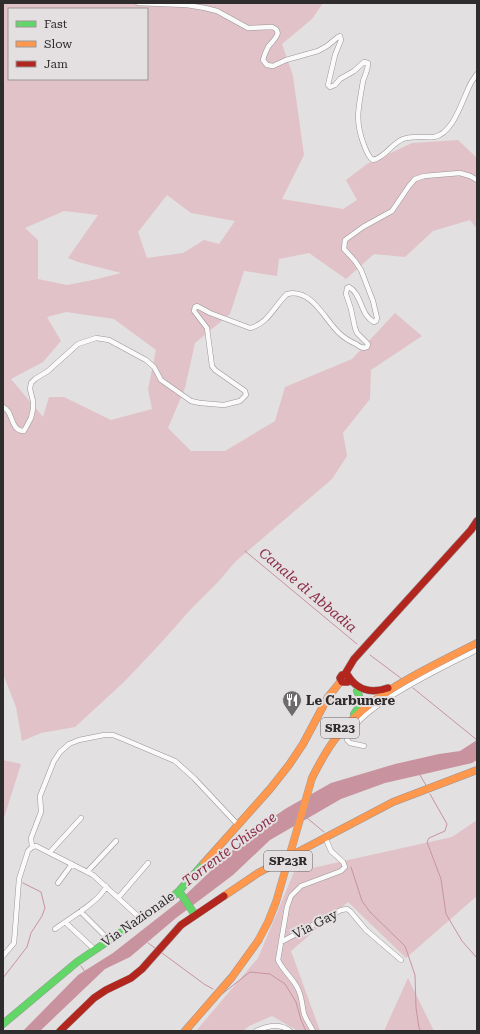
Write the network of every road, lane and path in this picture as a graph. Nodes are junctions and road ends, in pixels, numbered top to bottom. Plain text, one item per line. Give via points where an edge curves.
1 (138, 3) edge
2 (477, 74) edge
3 (477, 180) edge
4 (3, 407) edge
5 (477, 521) edge
6 (477, 643) edge
7 (477, 650) edge
8 (345, 679) junction
9 (402, 683) junction
10 (357, 691) junction
11 (376, 699) junction
12 (364, 746) dead end
13 (318, 766) junction
14 (477, 770) edge
15 (81, 818) dead end
16 (238, 825) junction
17 (325, 836) junction
18 (116, 841) dead end
19 (32, 847) junction
20 (50, 852) junction
21 (148, 863) dead end
22 (72, 864) junction
23 (87, 872) junction
24 (58, 883) dead end
25 (106, 886) junction
26 (179, 890) junction
27 (118, 898) junction
28 (82, 910) junction
29 (196, 915) junction
30 (141, 919) junction
31 (65, 922) junction
32 (55, 929) dead end
33 (109, 940) junction
34 (281, 942) junction
35 (94, 949) junction
36 (3, 956) edge
37 (401, 960) dead end
38 (3, 1024) edge
39 (60, 1031) edge
40 (185, 1031) edge
41 (256, 1031) edge
42 (290, 1031) edge
43 (313, 1031) edge

1 - 2 street via 205,8 217,11 248,28 276,28 277,36 268,47 263,60 267,65 273,66 318,51 340,36 328,85 332,87 364,62 368,63 357,120 365,149 373,160 380,158 394,144 404,139 434,137 445,131 459,112
3 - 4 street via 460,173 435,174 415,179 392,211 346,240 344,249 361,270 377,318 374,322 371,321 363,311 354,290 347,288 346,294 355,328 368,344 365,348 345,338 312,300 300,295 287,294 271,315 250,328 197,306 194,311 207,328 212,366 245,391 246,395 240,400 224,405 191,401 161,380 154,367 146,360 109,340 96,338 78,344 31,383 32,418 24,431 16,428 8,411
5 - 8 main road, Via Nazionale via 354,660
6 - 9 main road, SP23R
7 - 12 street via 412,684 365,716 352,728 347,740
8 - 9 main road via 370,692 385,690
8 - 10 main road
8 - 16 main road, Via Nazionale / SR23 via 328,697 289,765
9 - 11 main road, SP23R
10 - 11 main road
10 - 13 main road, SR23 via 360,698 359,707 329,742
11 - 13 main road, SP23R via 345,727
13 - 40 main road, SP23R, bridge via 301,810 281,888 258,941 232,977
14 - 17 main road via 393,802
15 - 20 street
16 - 19 street via 175,761 113,735 104,735 78,740 60,752 40,796 41,812 30,838
16 - 26 main road, Via Nazionale / SR23
17 - 29 main road via 258,873
17 - 34 street, Via Gay via 331,851 345,867 342,871 301,886 294,892 287,907
18 - 23 street
19 - 20 street via 36,846
19 - 36 street via 18,878 14,943
20 - 22 street
21 - 27 street
22 - 23 street
22 - 24 street
23 - 25 street
25 - 27 street
25 - 28 street via 95,900
26 - 29 main road
26 - 30 main road, Via Nazionale / SR23
27 - 30 street
28 - 31 street
28 - 33 street via 82,913
29 - 39 main road via 178,928 142,969 131,978 94,998
30 - 33 main road, Via Nazionale / SR23
31 - 32 street
31 - 35 street
33 - 35 main road, Via Nazionale / SR23
34 - 37 street, Via Gay via 347,909 366,930
34 - 43 street, Via Gay via 278,960 298,988 305,1017
35 - 38 main road, Via Nazionale / SR23
41 - 42 street via 266,1026 278,1026

